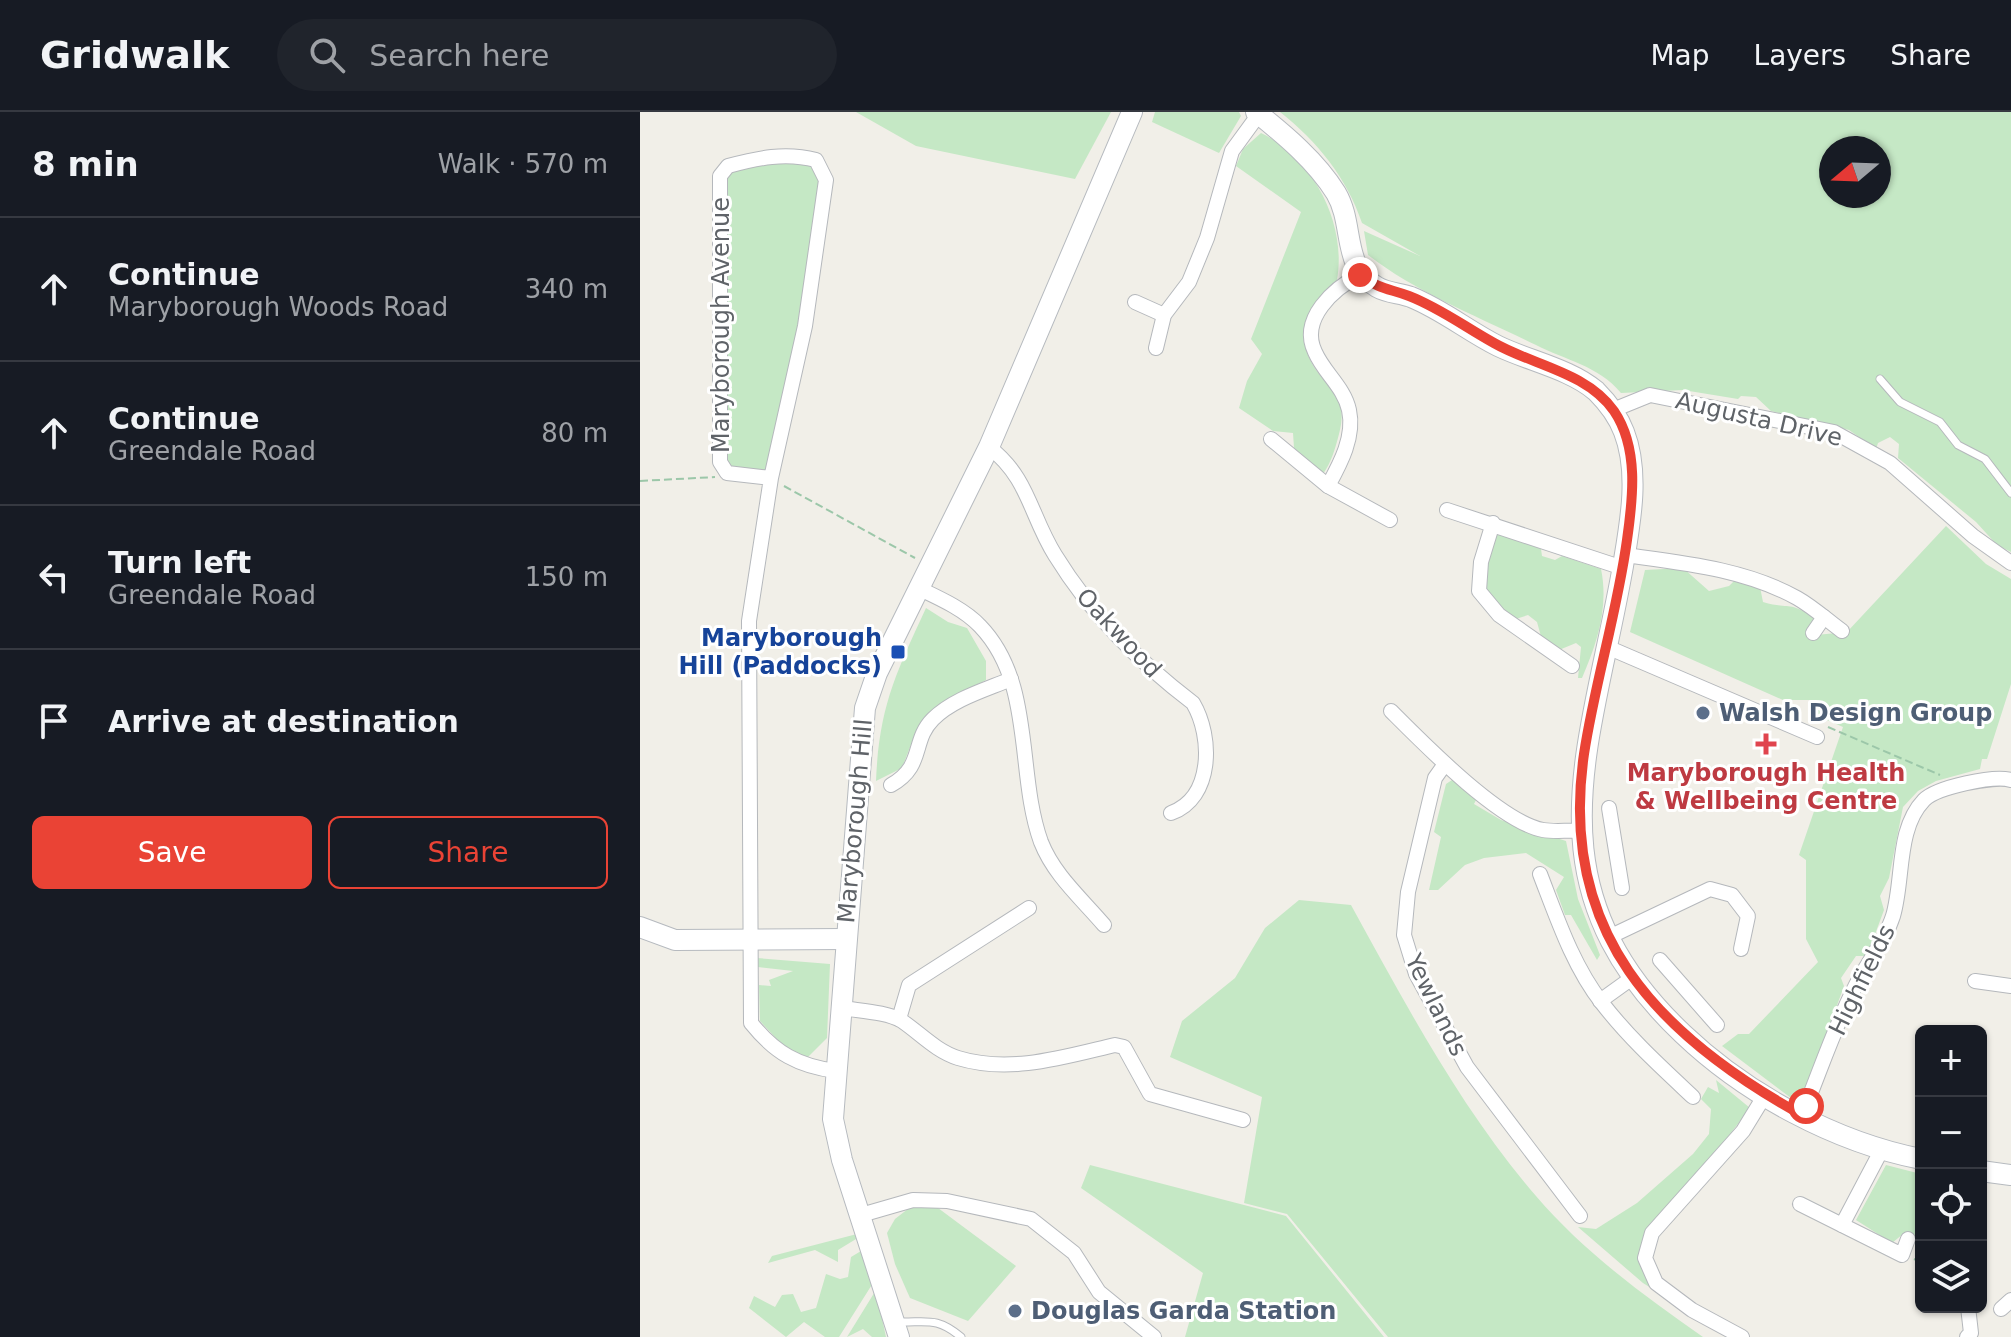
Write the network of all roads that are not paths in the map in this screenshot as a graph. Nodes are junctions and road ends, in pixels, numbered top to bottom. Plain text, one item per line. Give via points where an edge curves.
1 (1132, 112) edge
2 (1257, 113) edge
3 (1360, 275) junction
4 (1135, 302) dead end
5 (1164, 315) junction
6 (1156, 348) dead end
7 (1880, 379) dead end
8 (1613, 410) junction
9 (1271, 439) dead end
10 (989, 447) junction
11 (771, 478) junction
12 (1328, 486) junction
13 (2011, 493) edge
14 (1447, 510) dead end
15 (1390, 520) dead end
16 (1493, 523) junction
17 (1624, 562) junction
18 (2011, 563) edge
19 (918, 588) junction
20 (1824, 617) junction
21 (1842, 631) dead end
22 (1813, 633) dead end
23 (1607, 647) junction
24 (1572, 666) dead end
25 (1011, 679) junction
26 (1391, 711) dead end
27 (1817, 737) road end
28 (1445, 764) junction
29 (2011, 780) edge
30 (891, 785) dead end
31 (1609, 808) dead end
32 (1171, 813) dead end
33 (1582, 840) junction
34 (1614, 844) junction
35 (1540, 874) dead end
36 (1622, 888) dead end
37 (1029, 908) dead end
38 (1104, 925) dead end
39 (640, 927) edge
40 (1609, 937) junction
41 (748, 938) junction
42 (846, 939) junction
43 (1741, 949) dead end
44 (1660, 960) dead end
45 (1632, 978) junction
46 (1975, 981) dead end
47 (2011, 986) edge
48 (1687, 992) junction
49 (1600, 1001) junction
50 (842, 1008) junction
51 (1664, 1016) junction
52 (899, 1019) junction
53 (1717, 1025) dead end
54 (836, 1071) junction
55 (1765, 1095) junction
56 (1693, 1097) dead end
57 (1802, 1115) junction
58 (1243, 1120) dead end
59 (1881, 1151) junction
60 (1915, 1158) edge
61 (1987, 1172) edge
62 (2011, 1175) edge
63 (1800, 1204) dead end
64 (861, 1215) junction
65 (1580, 1216) dead end
66 (1842, 1225) junction
67 (1908, 1239) dead end
68 (1969, 1313) edge
69 (898, 1329) edge
70 (961, 1337) edge
71 (1154, 1337) edge
72 (1742, 1337) edge
73 (1967, 1337) edge

1 - 10 street, Maryborough Hill
2 - 3 street via 1318,168 1336,194 1346,212 1350,253
2 - 5 street via 1232,151 1189,282
3 - 8 street via 1380,290 1408,296 1495,344 1585,383
3 - 12 street via 1321,306 1311,337 1350,413 1342,459
4 - 5 street
5 - 6 street
7 - 13 lane via 1900,402 1940,422 1958,445 1985,459
8 - 17 street via 1626,436 1632,476
8 - 18 street, Augusta Drive via 1650,395 1834,432 1890,463
9 - 12 street
10 - 19 street, Maryborough Hill
10 - 32 street, Oakwood via 1011,463 1052,551 1084,601 1198,712 1206,761 1202,787 1183,809
11 - 11 street, Maryborough Avenue via 805,326 826,180 816,160 797,155 765,156 728,166 720,176 717,449 727,473
11 - 41 street, Maryborough Avenue via 749,621
12 - 15 street
14 - 16 street
16 - 17 street via 1582,557
16 - 24 street via 1479,591 1499,615
17 - 20 street via 1695,565 1763,582 1799,598
17 - 23 street
19 - 25 street via 979,624
19 - 42 street, Maryborough Hill via 865,708
20 - 21 street
20 - 22 street
23 - 27 street
23 - 33 street via 1584,753
25 - 30 street via 931,720 908,775
25 - 38 street via 1041,842 1054,867
26 - 28 street
28 - 33 street via 1507,812 1541,830
28 - 65 street, Yewlands via 1435,778 1408,892 1404,935 1416,974 1467,1067
29 - 57 street, Highfields via 1958,785 1926,798 1909,820 1893,916 1853,990
31 - 34 street
33 - 34 street
33 - 40 street via 1592,894
34 - 36 street
35 - 49 street via 1564,938
37 - 52 street via 909,985
39 - 41 street via 675,940
40 - 43 street via 1710,889 1732,895 1748,916
40 - 45 street
41 - 42 street
41 - 54 street, Maryborough Avenue via 751,1023 767,1044 791,1060
42 - 50 street, Maryborough Hill
44 - 48 street
45 - 49 street
45 - 51 street
46 - 47 street
48 - 51 street
48 - 53 street
49 - 56 street
50 - 52 street
50 - 54 street, Maryborough Hill
51 - 55 street via 1706,1056
52 - 58 street via 956,1057 986,1064 1021,1065 1124,1047 1150,1094
54 - 64 street, Maryborough Hill via 835,1137
55 - 57 street
55 - 72 street via 1743,1131 1652,1233 1645,1258 1656,1283
57 - 59 street
59 - 60 street
59 - 66 street
61 - 62 street
63 - 66 street
64 - 69 street, Maryborough Hill
64 - 71 street via 913,1200 947,1201 1031,1219 1074,1253 1099,1292
66 - 67 street via 1902,1255
68 - 73 street
69 - 70 lane via 929,1320

